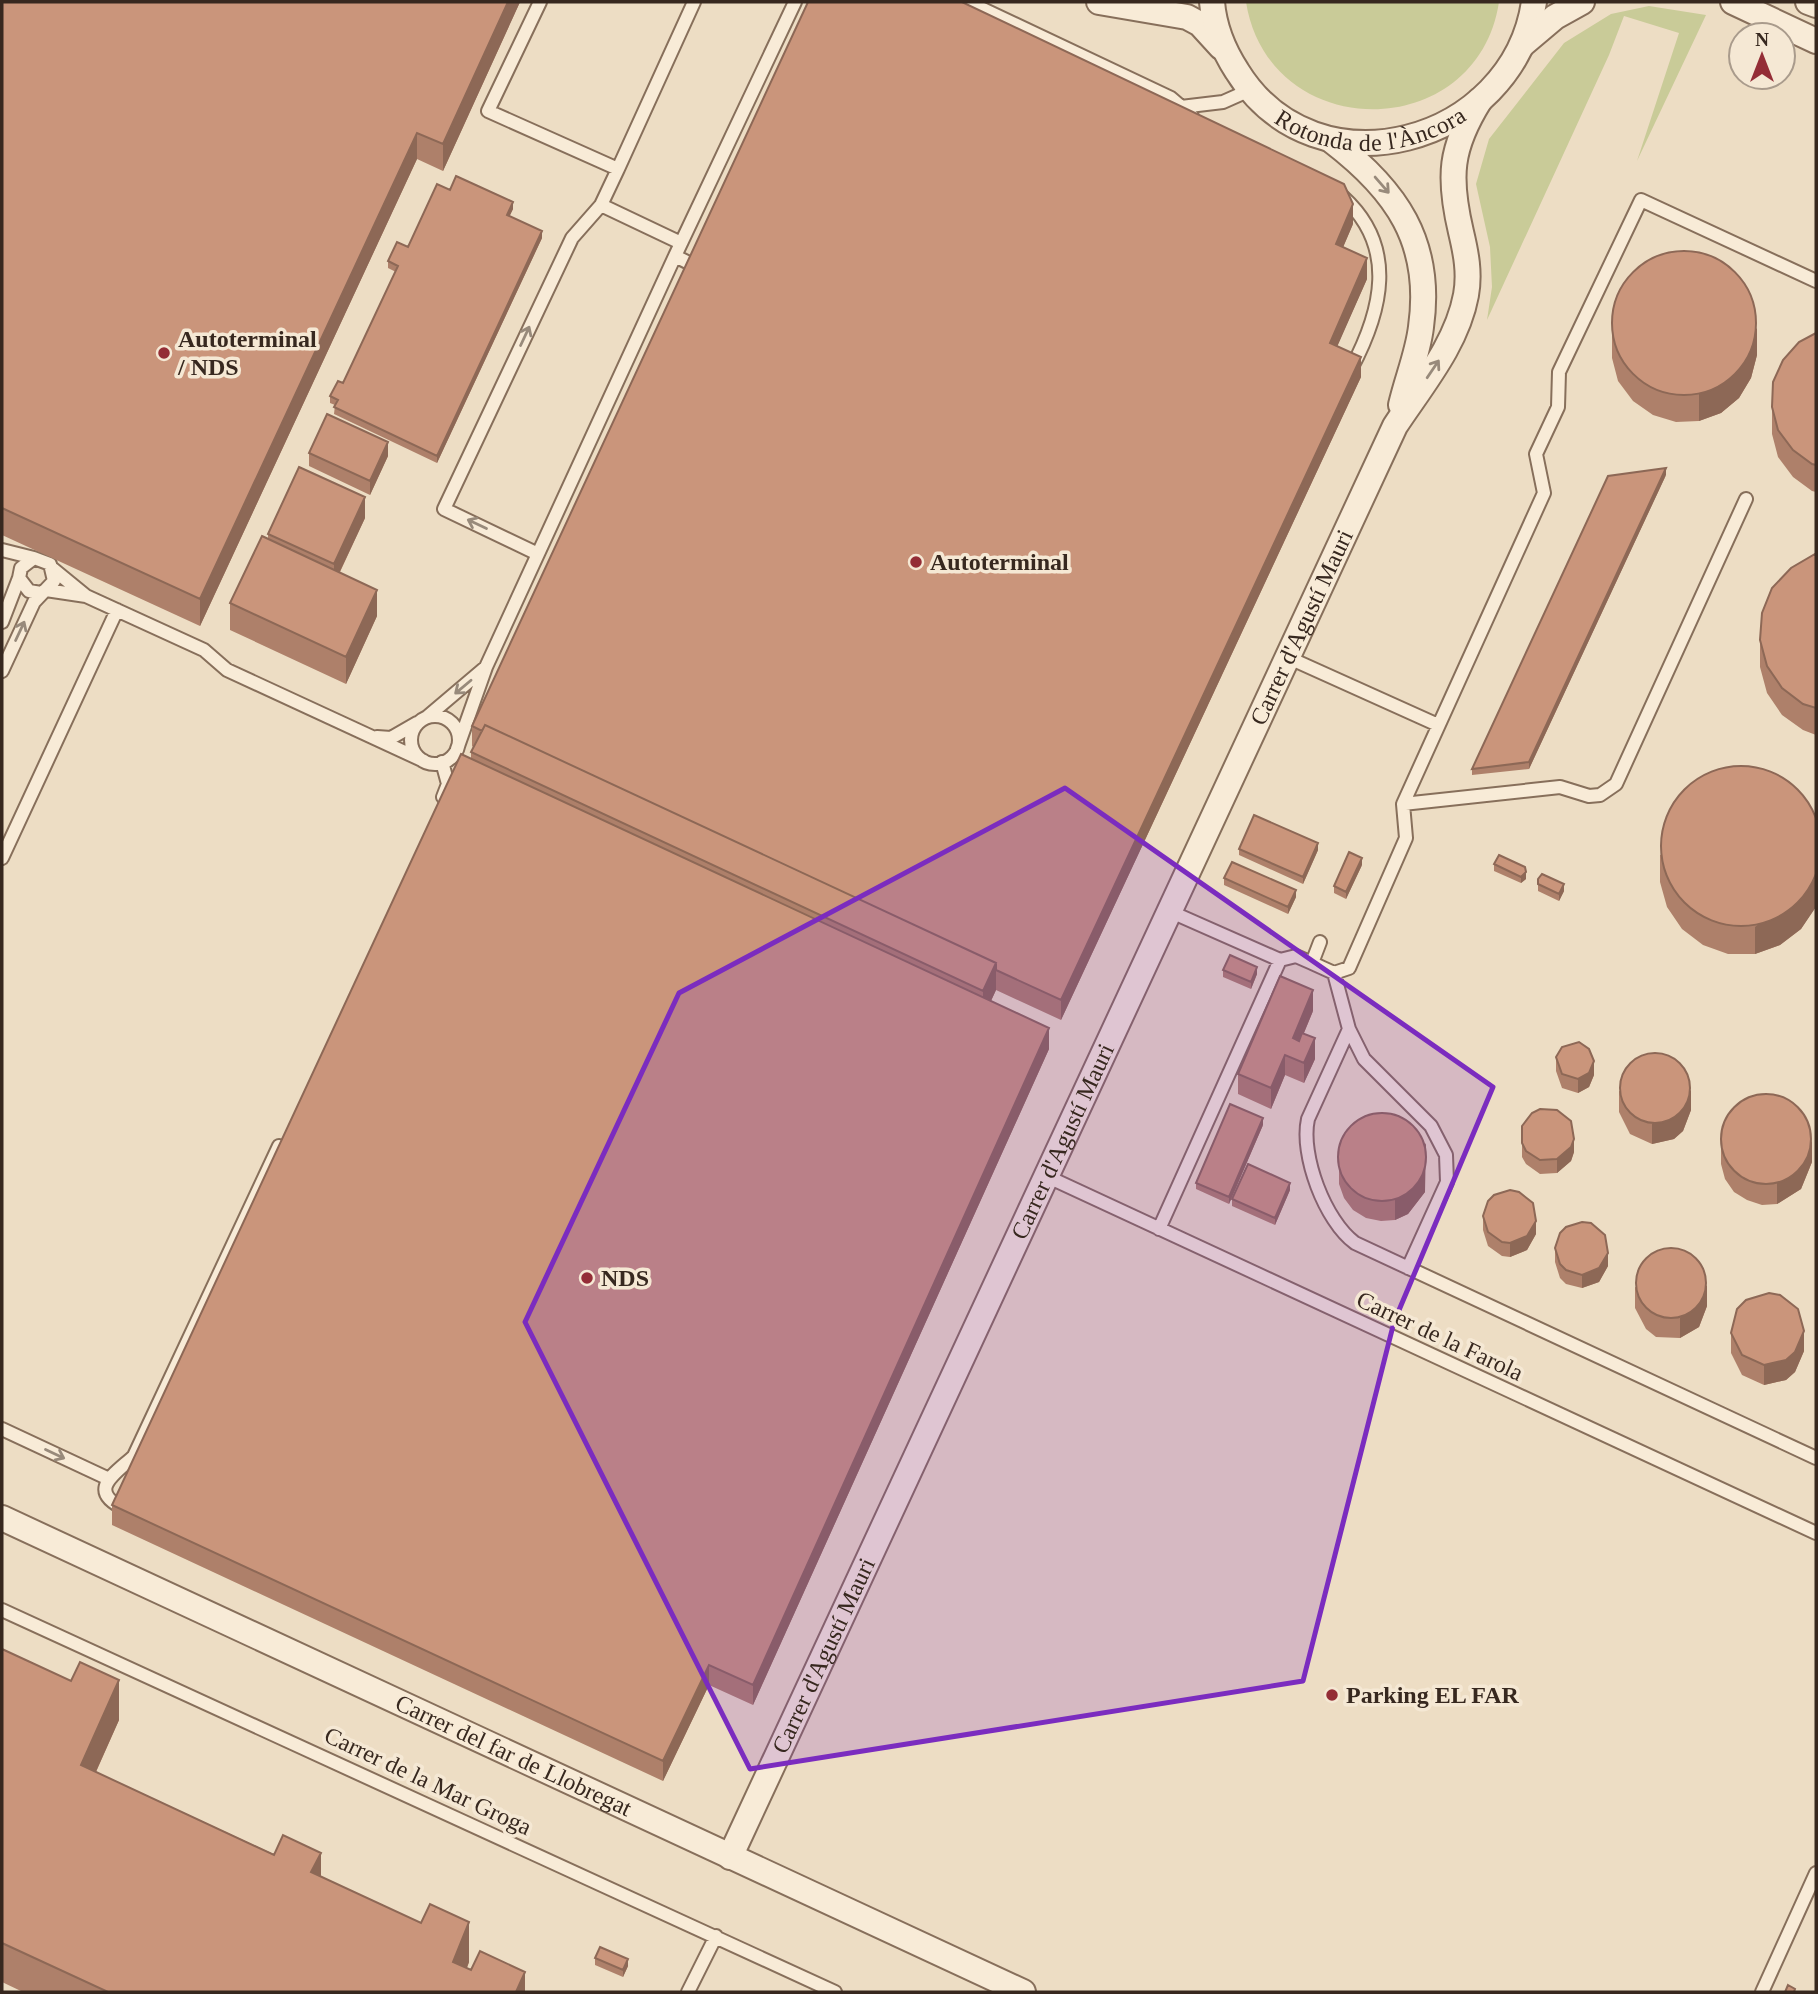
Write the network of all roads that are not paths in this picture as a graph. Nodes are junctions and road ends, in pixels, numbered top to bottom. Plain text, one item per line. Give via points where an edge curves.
1 (540, 2) edge
2 (694, 2) edge
3 (795, 2) edge
4 (968, 2) edge
5 (1099, 2) edge
6 (1212, 2) edge
7 (1534, 2) edge
8 (1581, 2) edge
9 (1733, 2) edge
10 (1808, 2) edge
11 (1816, 5) edge
12 (1816, 41) edge
13 (1523, 44) junction
14 (1225, 52) junction
15 (1250, 90) junction
16 (1480, 100) junction
17 (1181, 107) junction
18 (1203, 125) edge
19 (1331, 140) junction
20 (618, 169) junction
21 (1331, 189) edge
22 (601, 205) junction
23 (681, 243) junction
24 (675, 256) junction
25 (695, 265) edge
26 (1816, 281) edge
27 (1350, 372) edge
28 (1395, 426) junction
29 (1746, 499) dead end
30 (2, 551) edge
31 (538, 554) junction
32 (34, 558) junction
33 (53, 569) junction
34 (19, 575) junction
35 (43, 592) junction
36 (86, 596) junction
37 (117, 610) junction
38 (2, 622) edge
39 (1287, 657) junction
40 (486, 667) junction
41 (2, 671) edge
42 (424, 719) junction
43 (1438, 725) junction
44 (373, 737) junction
45 (456, 751) junction
46 (467, 759) edge
47 (424, 761) junction
48 (442, 762) junction
49 (1402, 804) junction
50 (437, 808) edge
51 (2, 858) edge
52 (1169, 911) junction
53 (1320, 942) dead end
54 (1280, 960) junction
55 (1312, 963) junction
56 (1334, 972) junction
57 (1349, 1029) junction
58 (288, 1128) edge
59 (1046, 1176) junction
60 (1159, 1229) junction
61 (1408, 1268) junction
62 (2, 1429) edge
63 (1816, 1458) edge
64 (109, 1479) junction
65 (133, 1514) edge
66 (2, 1518) edge
67 (1816, 1533) edge
68 (2, 1610) edge
69 (730, 1857) junction
70 (1816, 1873) edge
71 (716, 1936) junction
72 (688, 1992) edge
73 (835, 1992) edge
74 (1023, 1992) edge
75 (1762, 1992) edge

1 - 20 lane via 488,111
2 - 20 lane
3 - 23 lane
4 - 17 lane via 1171,98
5 - 14 street via 1187,17 1211,34
6 - 14 street, Rotonda de l'Àncora
7 - 13 street, Rotonda de l'Àncora
8 - 13 street
9 - 12 street
10 - 11 street
13 - 16 street, Rotonda de l'Àncora
14 - 15 street, Rotonda de l'Àncora
15 - 17 lane via 1223,102
15 - 19 street, Rotonda de l'Àncora via 1298,128
16 - 19 street, Rotonda de l'Àncora via 1455,120 1412,139 1369,145
28 -> 16 street via 1444,352 1466,295 1467,255 1451,181 1458,140
17 - 18 lane
19 -> 28 street via 1367,168 1392,197 1416,245 1422,277 1421,329
20 - 22 lane
21 - 27 lane via 1350,204 1366,230 1381,284 1373,326
22 - 23 lane
31 -> 22 lane via 444,509 572,237
23 - 24 lane
24 - 25 lane
24 - 31 lane via 657,310
26 - 43 lane via 1641,200 1559,372 1558,407 1536,454 1544,493
28 - 39 street, Carrer d'Agustí Mauri
29 - 49 lane via 1609,791 1589,796 1560,787
30 - 32 lane
30 - 34 lane
31 - 40 lane
32 - 33 lane via 45,560
32 - 34 lane via 24,563
33 - 35 lane via 54,581
33 - 36 lane
34 - 35 lane via 29,591
34 - 38 lane
35 - 36 lane
41 -> 35 lane
36 - 37 lane
37 - 44 lane via 204,650 227,670
37 - 51 lane
39 - 43 lane
39 - 52 street, Carrer d'Agustí Mauri
40 -> 42 lane
40 - 45 lane
42 - 44 lane via 391,738
42 - 45 lane via 435,715 450,721 458,734
42 - 47 lane via 415,726 411,741
43 - 49 lane
44 - 47 lane
45 - 46 lane
45 - 48 lane
47 - 48 lane
48 - 50 lane via 448,784
49 - 56 lane via 1406,838 1349,968
52 - 54 lane
52 - 59 street, Carrer d'Agustí Mauri
53 - 55 lane
54 - 55 lane via 1296,956
54 - 60 lane
55 - 56 lane
56 - 57 lane
57 - 61 lane via 1364,1059 1431,1126 1446,1155 1447,1182
57 - 61 lane via 1308,1119 1307,1147 1335,1225 1355,1243
58 - 64 lane via 134,1456
59 - 60 lane, Carrer de la Farola
59 - 69 street, Carrer d'Agustí Mauri
60 - 67 lane, Carrer de la Farola
61 - 63 lane
62 -> 64 lane
64 - 65 lane via 110,1500
66 - 69 street, Carrer del far de Llobregat
68 - 71 lane, Carrer de la Mar Groga
69 - 74 street, Carrer del far de Llobregat
70 - 75 lane
71 - 72 lane
71 - 73 lane, Carrer de la Mar Groga

